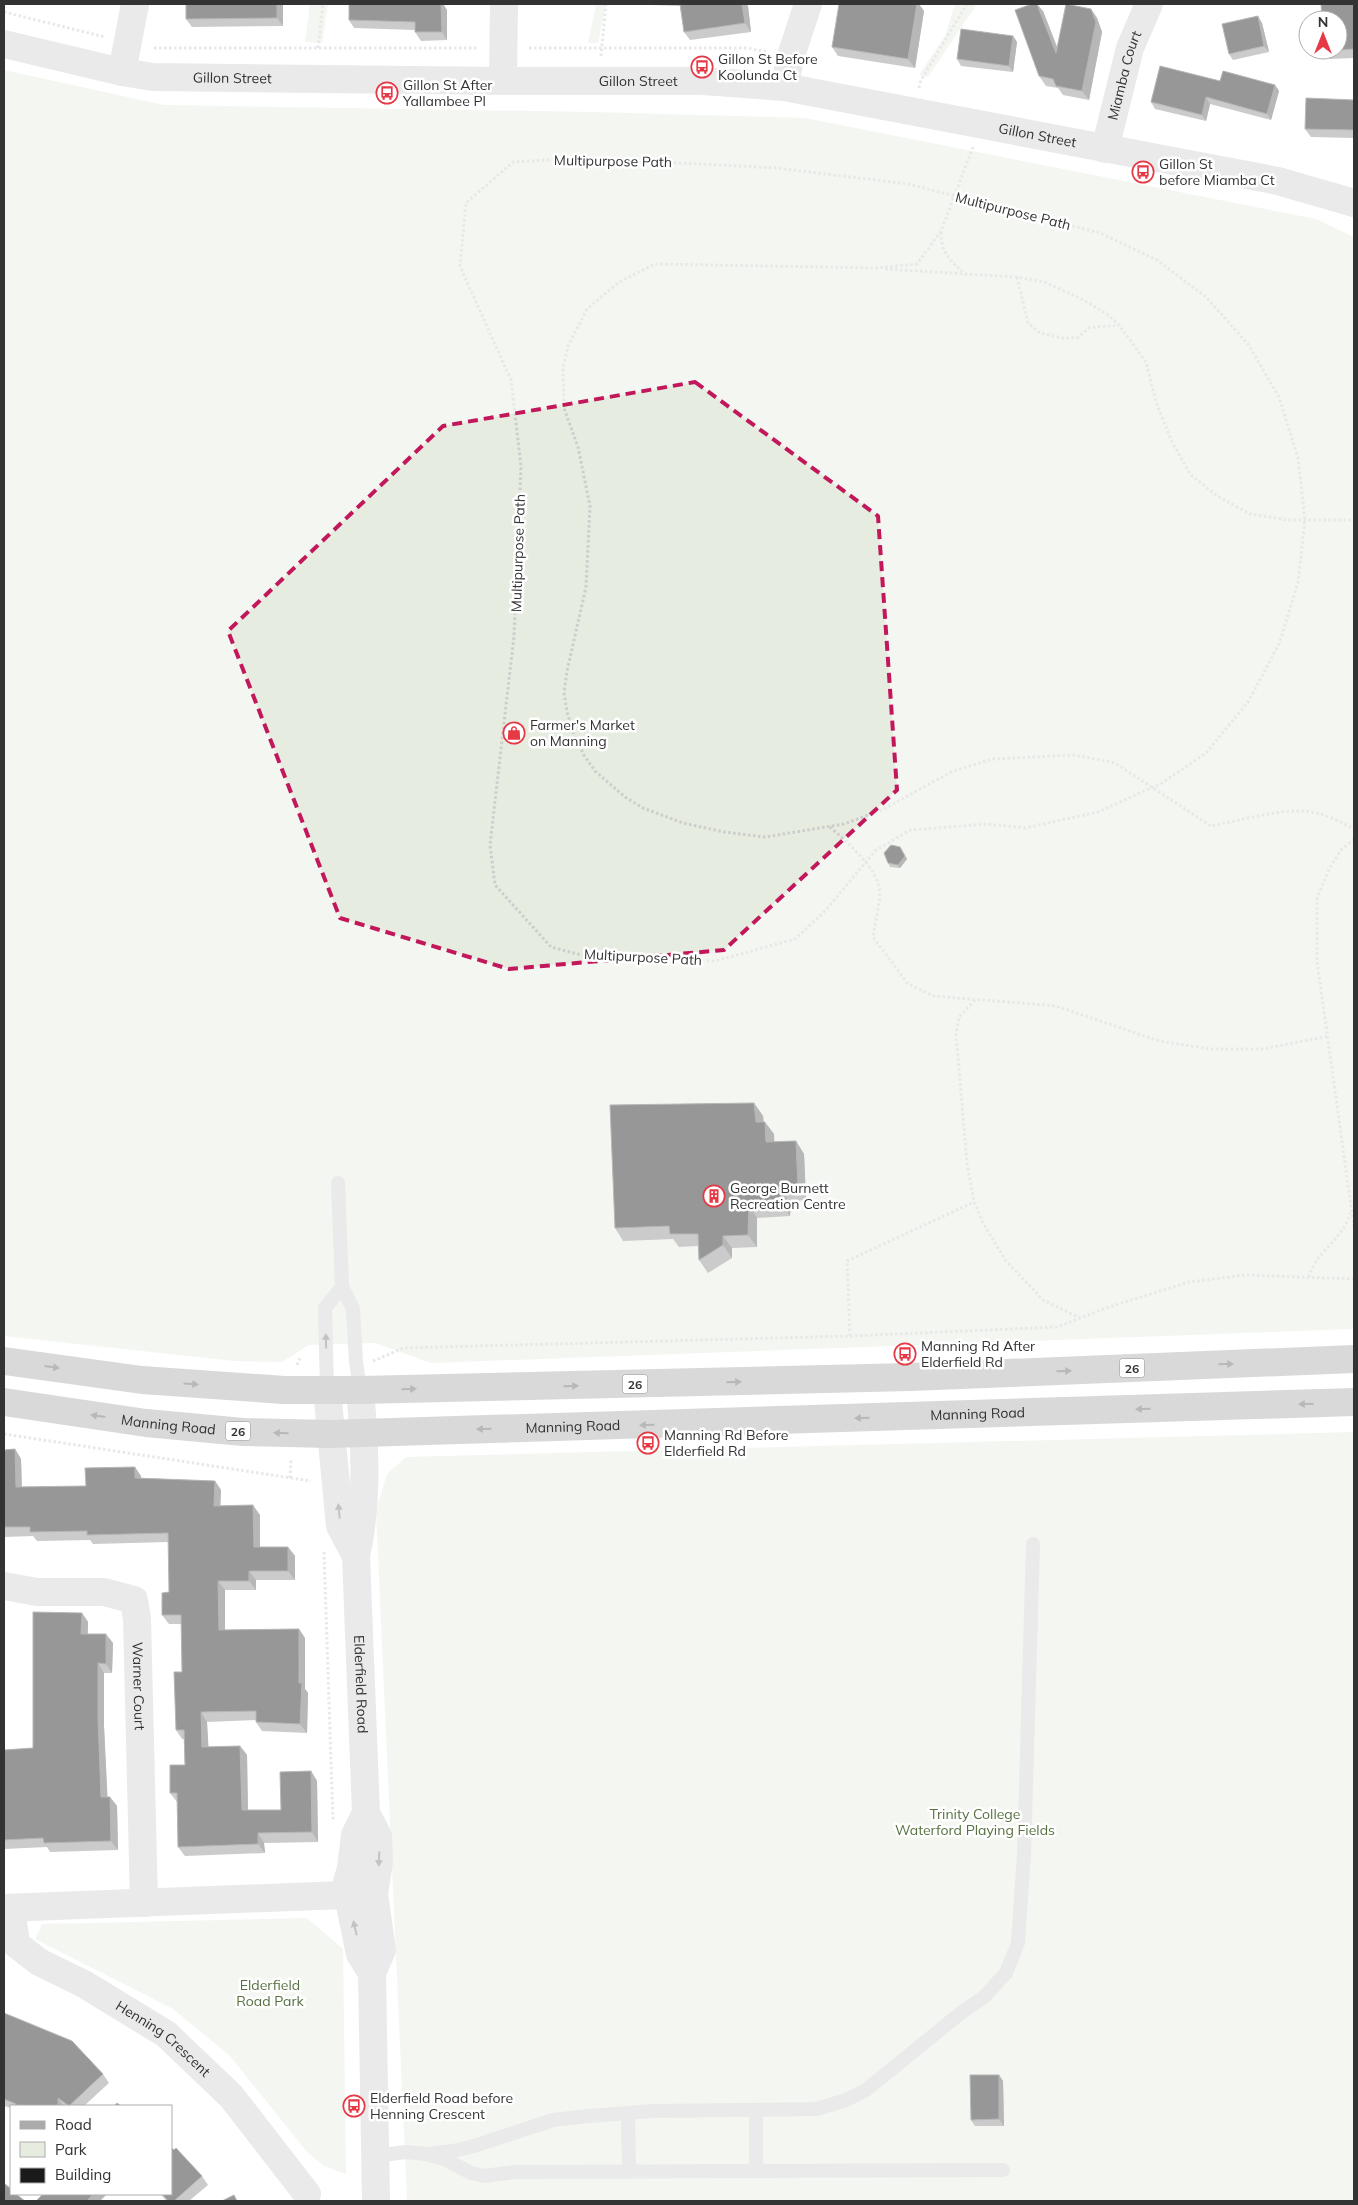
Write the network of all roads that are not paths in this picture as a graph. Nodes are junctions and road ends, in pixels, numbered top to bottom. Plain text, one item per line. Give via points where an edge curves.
1 (134, 4) edge
2 (504, 4) edge
3 (808, 4) edge
4 (1149, 4) edge
5 (4, 44) edge
6 (122, 72) junction
7 (503, 82) junction
8 (784, 87) junction
9 (1105, 149) junction
10 (1354, 203) edge
11 (338, 1183) dead end
12 (342, 1287) junction
13 (1354, 1359) edge
14 (4, 1361) edge
15 (327, 1390) junction
16 (360, 1390) junction
17 (4, 1402) edge
18 (1354, 1402) edge
19 (364, 1433) junction
20 (330, 1434) junction
21 (1033, 1544) dead end
22 (356, 1556) junction
23 (4, 1586) edge
24 (366, 1813) junction
25 (374, 1894) junction
26 (347, 1895) junction
27 (144, 1902) junction
28 (8, 1908) edge
29 (372, 1973) junction
30 (756, 2110) junction
31 (628, 2112) junction
32 (426, 2154) junction
33 (375, 2156) junction
34 (1003, 2170) dead end
35 (629, 2171) junction
36 (756, 2171) junction
37 (307, 2194) dead end
38 (376, 2201) edge

1 - 6 street
2 - 7 street
3 - 8 street
4 - 9 street, Miamba Court via 1130,48
5 - 6 street, Gillon Street
6 - 7 street, Gillon Street via 191,78
7 - 8 street, Gillon Street via 703,81
8 - 9 street, Gillon Street
9 - 10 street, Gillon Street via 1278,181
11 - 12 lane
15 -> 12 lane via 325,1308
12 - 16 lane via 353,1309
16 -> 13 main road, 26 via 910,1377
14 -> 15 main road, 26 via 142,1380
15 - 16 main road, 26
15 - 20 street, Elderfield Road
16 - 19 street, Elderfield Road
20 -> 17 main road, Manning Road / 26 via 243,1432 146,1424
18 -> 19 main road, Manning Road / 26
19 - 20 main road, Manning Road / 26
19 - 22 street, Elderfield Road via 362,1526
22 -> 20 street, Elderfield Road via 340,1526
21 - 30 lane via 1024,1854 1018,1943 1006,1973 984,1997 866,2090 817,2109
22 - 24 street, Elderfield Road
23 - 27 street, Warner Court via 37,1592 104,1592 134,1600
24 -> 25 street, Elderfield Road via 378,1836 379,1862
24 - 26 street, Elderfield Road via 355,1835
25 - 26 street, Henning Crescent
25 - 29 street, Elderfield Road via 382,1950
26 - 27 street, Henning Crescent
29 -> 26 street, Elderfield Road via 360,1954
27 - 28 street, Henning Crescent
28 - 37 street, Henning Crescent via 16,1944 39,1962 84,1984 166,2034 230,2096
29 - 33 street, Elderfield Road
30 - 31 lane
30 - 36 lane
31 - 32 lane via 553,2120 474,2146
31 - 35 lane
32 - 33 lane via 406,2152
32 - 35 lane via 484,2176 515,2172
33 - 38 street, Elderfield Road
34 - 36 lane
35 - 36 lane

